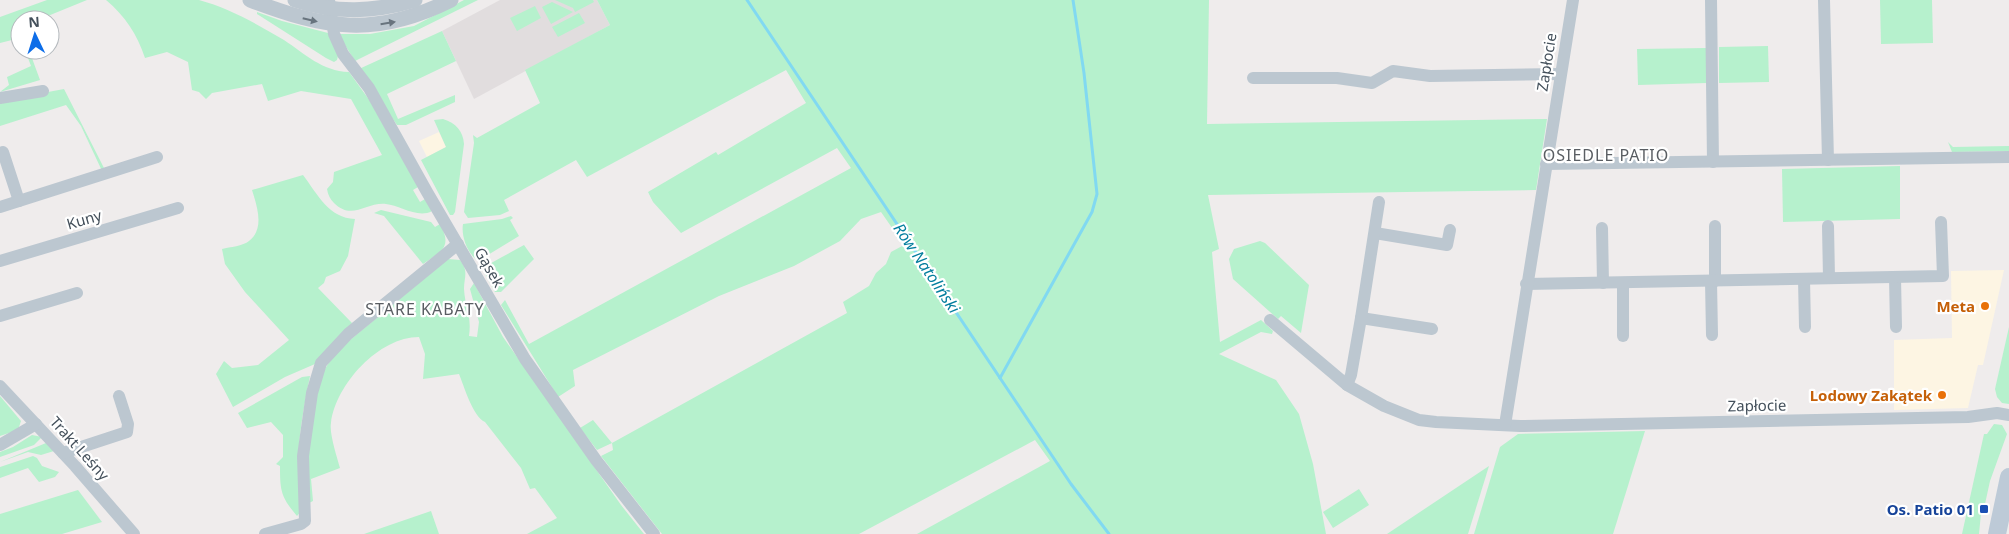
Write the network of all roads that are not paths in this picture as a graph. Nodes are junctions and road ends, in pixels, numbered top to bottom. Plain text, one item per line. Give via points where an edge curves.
1 (250, 0) edge
2 (295, 0) edge
3 (415, 0) edge
4 (451, 0) edge
5 (1573, 0) edge
6 (1710, 0) edge
7 (1824, 0) edge
8 (332, 5) edge
9 (1560, 74) junction
10 (1253, 78) dead end
11 (43, 91) dead end
12 (0, 98) edge
13 (4, 152) dead end
14 (157, 157) dead end
15 (2009, 157) edge
16 (1828, 160) junction
17 (1712, 162) junction
18 (1546, 164) junction
19 (19, 201) junction
20 (1380, 202) dead end
21 (0, 207) edge
22 (178, 208) dead end
23 (1941, 222) dead end
24 (1715, 226) dead end
25 (1828, 226) dead end
26 (1602, 228) dead end
27 (1450, 230) dead end
28 (1375, 233) junction
29 (458, 244) junction
30 (0, 261) edge
31 (1895, 277) junction
32 (1829, 278) junction
33 (1804, 279) junction
34 (1713, 281) junction
35 (1603, 283) junction
36 (1623, 283) junction
37 (1526, 284) junction
38 (77, 293) dead end
39 (0, 316) edge
40 (1362, 318) junction
41 (1270, 320) dead end
42 (1805, 327) dead end
43 (1896, 327) dead end
44 (1432, 329) dead end
45 (1712, 335) dead end
46 (1623, 336) dead end
47 (1347, 385) junction
48 (0, 386) edge
49 (119, 396) dead end
50 (2009, 415) edge
51 (36, 424) junction
52 (1505, 425) junction
53 (0, 445) edge
54 (63, 454) junction
55 (2009, 477) edge
56 (134, 534) edge
57 (264, 534) edge
58 (654, 534) edge
59 (1997, 534) edge

1 -> 4 street via 304,19 364,26 418,15
2 - 8 street
3 - 8 street via 373,10
5 - 9 street, Zapłocie
6 - 17 street
7 - 16 street
8 - 29 street, Gąsek via 334,34 343,54 369,88
9 - 10 street via 1430,76 1392,72 1372,83 1325,78
9 - 18 street, Zapłocie
11 - 12 street
13 - 19 street
14 - 19 street
15 - 16 street
16 - 17 street
17 - 18 street
18 - 37 street, Zapłocie
19 - 21 street
20 - 28 street
22 - 30 street, Kuny
23 - 31 street via 1943,276
24 - 34 street
25 - 32 street
26 - 35 street
27 - 28 street via 1447,245
28 - 40 street
29 - 57 street via 348,334 322,363 315,379 302,470 306,517 301,524
29 - 58 street, Gąsek via 526,359 596,460
31 - 32 street
31 - 43 street
32 - 33 street
33 - 34 street
33 - 42 street
34 - 36 street
34 - 45 street
35 - 36 street
35 - 37 street
36 - 46 street
37 - 52 street, Zapłocie
38 - 39 street
40 - 44 street
40 - 47 street
41 - 47 street, Zapłocie
47 - 52 street, Zapłocie via 1384,406 1419,420
48 - 51 street, Trakt Leśny
49 - 54 street via 128,424 127,432
50 - 52 street, Zapłocie via 1736,423
51 - 53 street
51 - 54 street, Trakt Leśny
54 - 56 street, Trakt Leśny
55 - 59 main road

